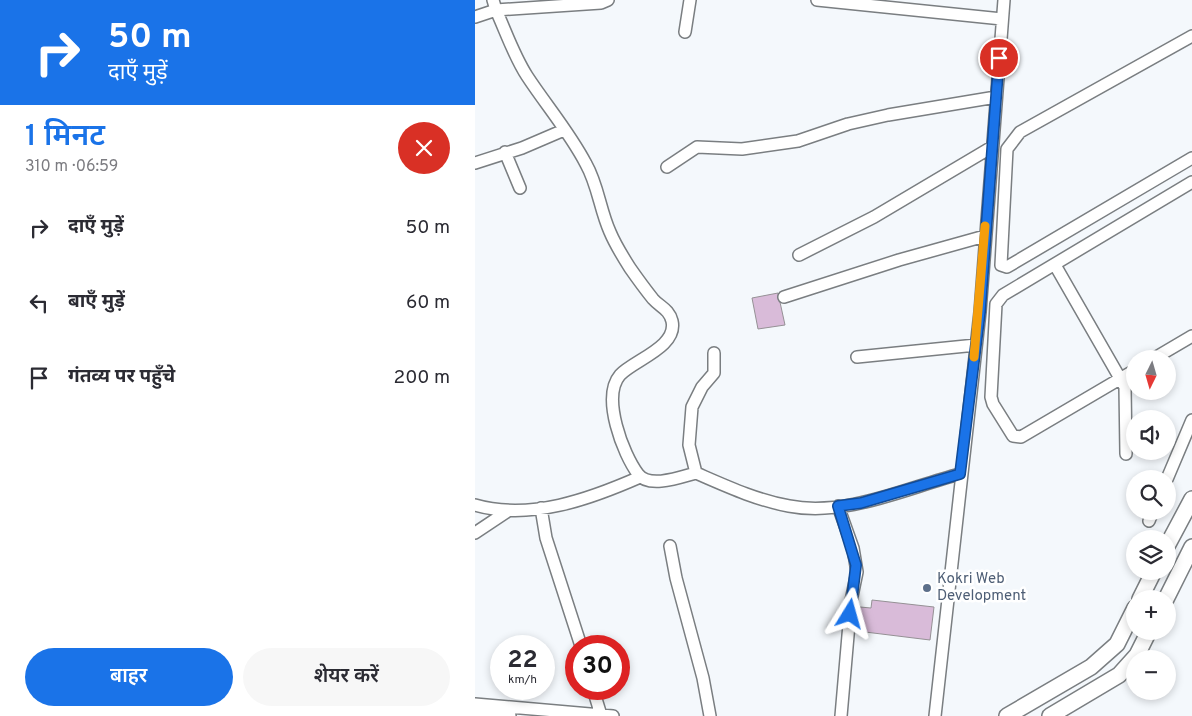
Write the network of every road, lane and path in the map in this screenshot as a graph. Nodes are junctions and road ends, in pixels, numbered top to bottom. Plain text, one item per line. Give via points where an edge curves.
1 (608, 0) edge
2 (690, 0) edge
3 (817, 0) edge
4 (1004, 0) edge
5 (495, 5) edge
6 (475, 17) edge
7 (1002, 19) junction
8 (685, 32) dead end
9 (1192, 36) edge
10 (996, 97) junction
11 (564, 130) junction
12 (992, 147) junction
13 (505, 152) junction
14 (1192, 158) edge
15 (475, 163) edge
16 (667, 166) dead end
17 (1192, 182) edge
18 (521, 188) dead end
19 (985, 236) junction
20 (799, 254) dead end
21 (1055, 266) junction
22 (784, 297) dead end
23 (1192, 336) edge
24 (976, 345) junction
25 (1168, 350) edge
26 (715, 353) dead end
27 (857, 357) dead end
28 (1126, 375) edge
29 (1121, 378) junction
30 (1127, 410) edge
31 (1192, 420) edge
32 (1171, 470) edge
33 (696, 473) junction
34 (960, 474) junction
35 (640, 477) junction
36 (1192, 499) edge
37 (475, 505) edge
38 (838, 506) junction
39 (541, 508) junction
40 (508, 511) junction
41 (1176, 530) edge
42 (475, 533) edge
43 (670, 546) dead end
44 (1192, 547) edge
45 (1170, 590) edge
46 (1126, 626) edge
47 (577, 635) edge
48 (1144, 640) edge
49 (599, 700) edge
50 (475, 704) edge
51 (475, 712) edge
52 (510, 716) edge
53 (607, 716) edge
54 (710, 716) edge
55 (841, 716) edge
56 (935, 716) edge
57 (1007, 716) edge
58 (1050, 716) edge

1 - 5 street via 601,3
2 - 8 street
3 - 7 street
4 - 7 street
5 - 6 street
5 - 11 street via 521,66
7 - 10 street
9 - 14 street via 1020,132 1012,140 1007,149 1001,265 1007,266
10 - 12 street
10 - 16 street via 888,115 798,141 742,148 697,147
11 - 13 street
11 - 35 street via 591,172 610,231 630,268 651,296 670,314 673,323 672,332 666,340 655,352 632,364 619,376 615,388 614,418 624,453
12 - 19 street
12 - 20 street via 874,217
13 - 15 street
13 - 18 street
17 - 21 street
19 - 22 street
19 - 24 street
21 - 29 street
21 - 29 street via 1003,295 996,304 993,404 1013,436 1021,437
23 - 25 street
24 - 27 street
24 - 34 street
26 - 33 street via 714,372 692,407 689,445
28 - 29 street
29 - 30 street
31 - 32 street
33 - 35 street via 669,480 651,481
33 - 38 street via 727,488 790,506
34 - 38 street via 861,503
34 - 56 street
35 - 39 street via 581,499
36 - 41 main road
37 - 40 street
38 - 55 street via 853,548 857,572 851,601
39 - 40 street
39 - 47 street via 546,538
40 - 42 street
43 - 54 street
44 - 45 main road
46 - 57 main road via 1117,644 1091,667
48 - 58 main road via 1137,655 1119,675
49 - 53 street
50 - 53 street
51 - 52 street

